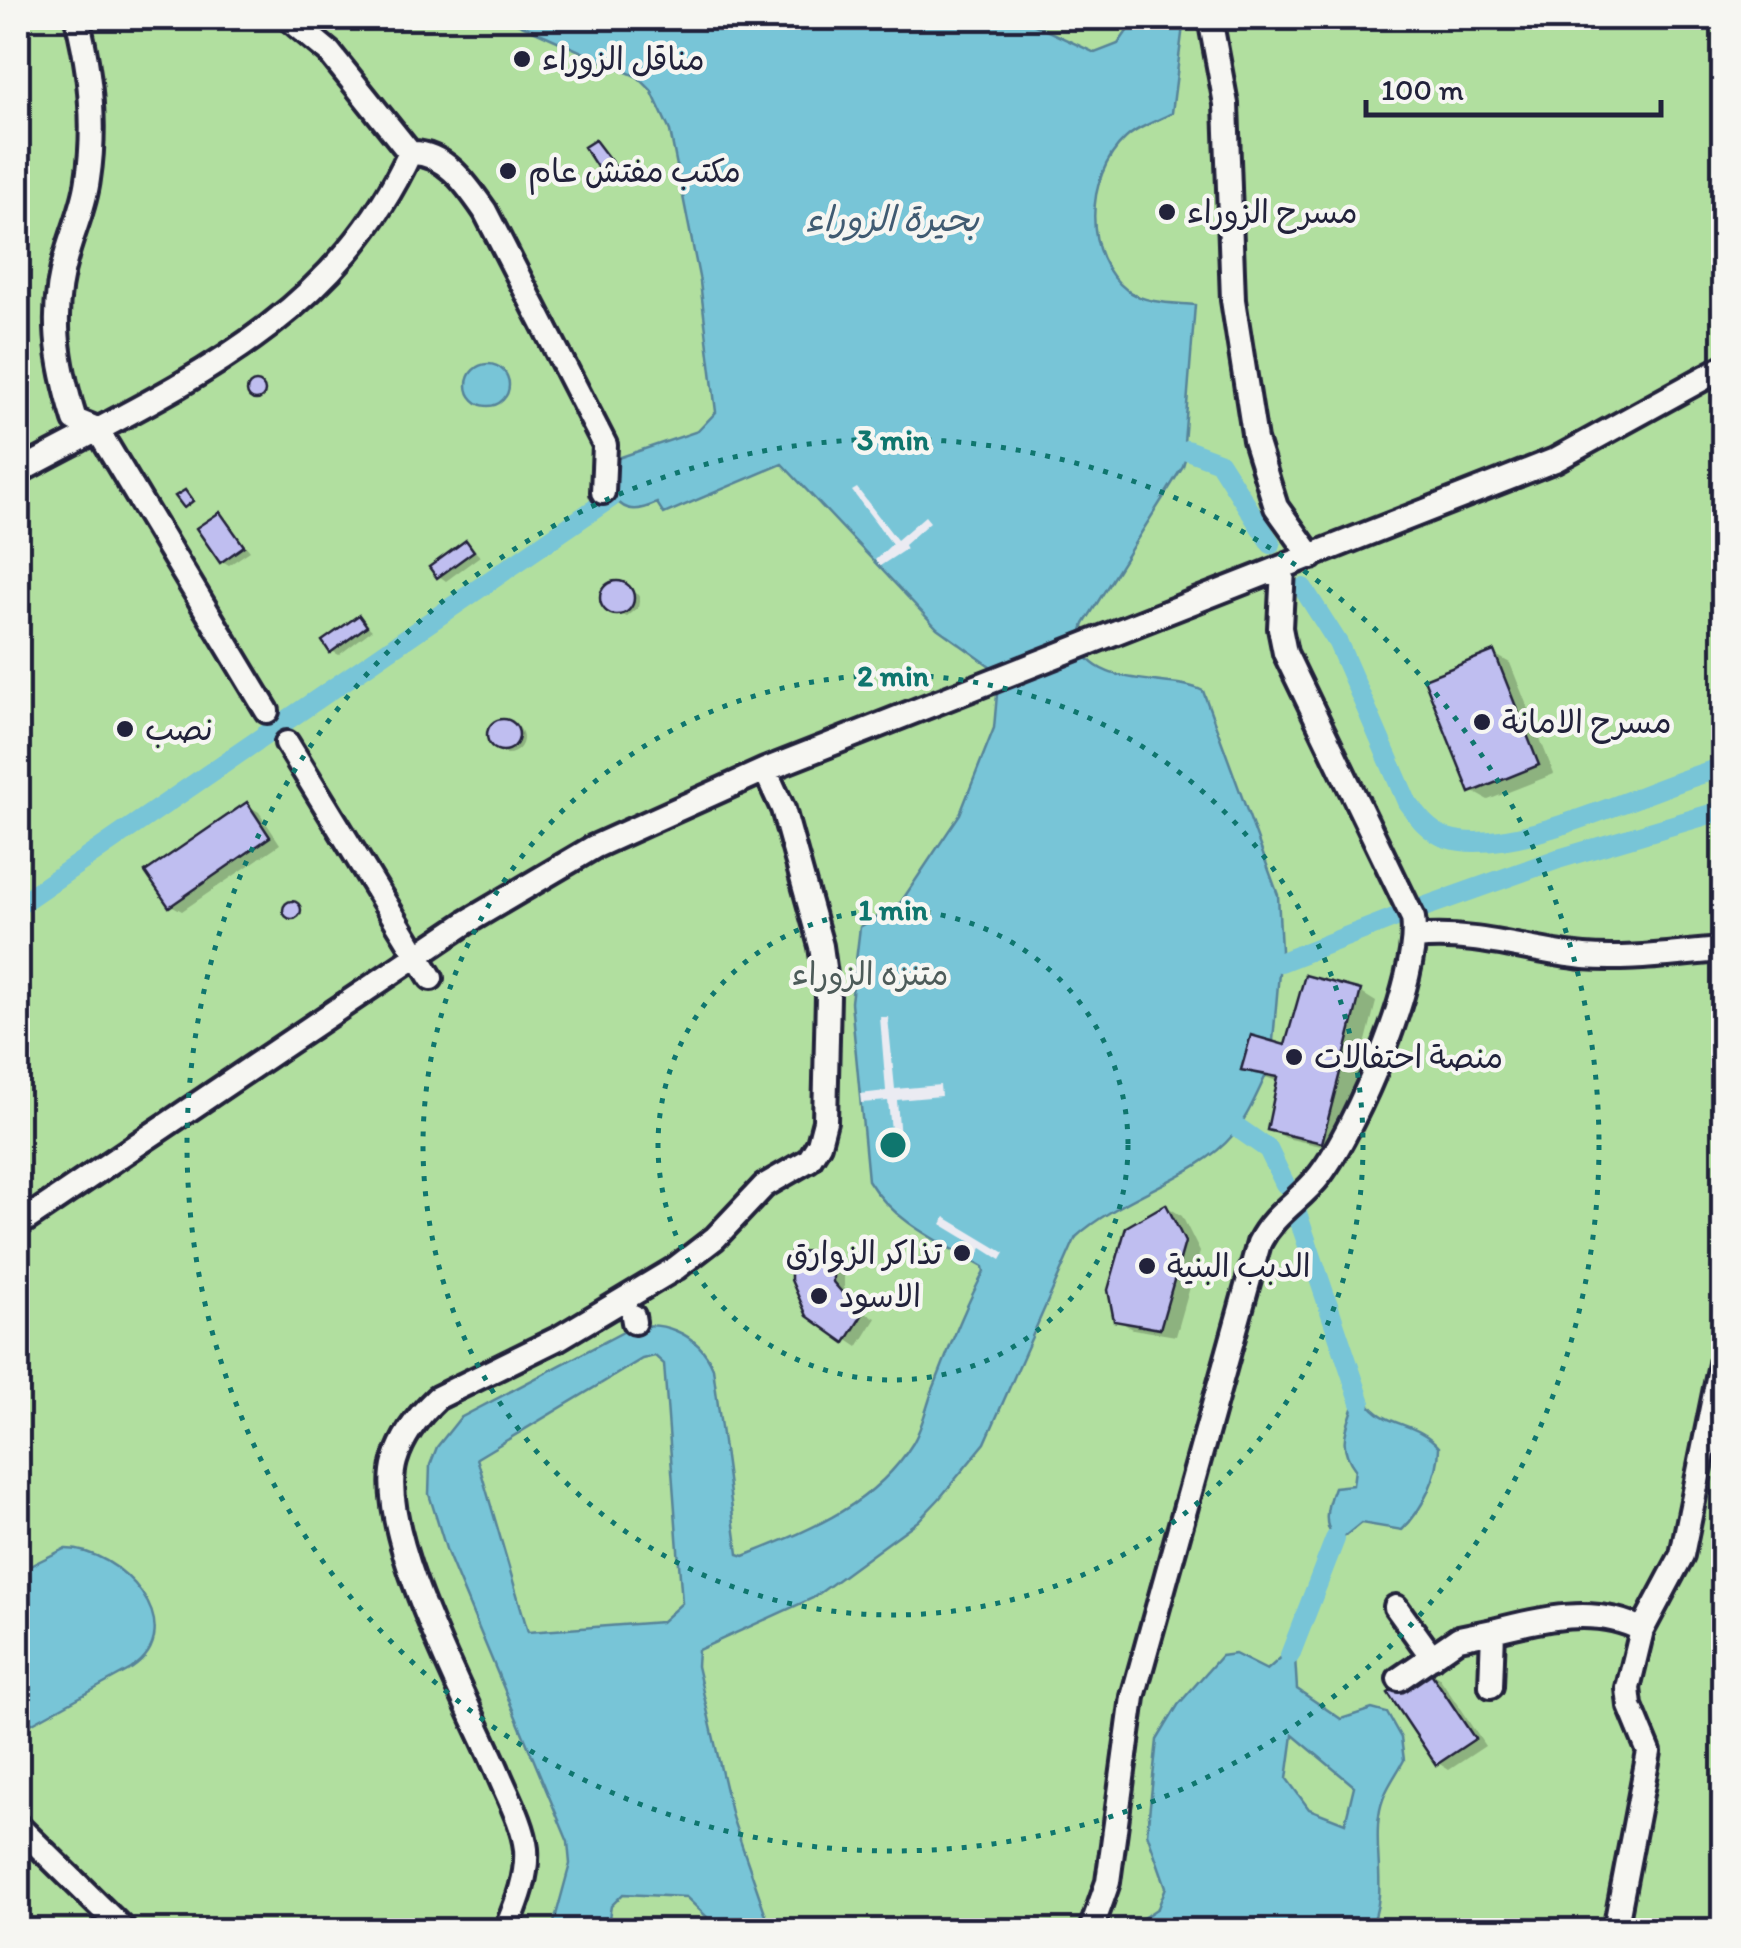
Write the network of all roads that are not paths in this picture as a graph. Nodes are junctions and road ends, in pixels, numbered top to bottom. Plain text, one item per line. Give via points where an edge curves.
1 (78, 18) edge
2 (288, 18) edge
3 (1210, 18) edge
4 (410, 152) junction
5 (1724, 367) edge
6 (97, 430) junction
7 (18, 472) edge
8 (604, 492) dead end
9 (1312, 558) junction
10 (1283, 568) junction
11 (267, 710) dead end
12 (287, 743) dead end
13 (765, 770) junction
14 (1416, 938) junction
15 (1724, 950) edge
16 (418, 957) junction
17 (431, 978) dead end
18 (18, 1225) edge
19 (1724, 1348) edge
20 (1396, 1607) dead end
21 (1642, 1630) junction
22 (1493, 1631) junction
23 (1432, 1657) junction
24 (1399, 1679) dead end
25 (1491, 1686) dead end
26 (18, 1826) edge
27 (124, 1930) edge
28 (506, 1930) edge
29 (1091, 1930) edge
30 (1614, 1930) edge

1 - 6 street via 91,160 56,298 55,327 74,420
2 - 4 street via 329,52
3 - 9 street via 1226,104 1233,300 1254,440 1276,507
4 - 6 street via 353,246 301,304 226,359
4 - 8 street via 432,154 447,167 494,226 605,445
5 - 9 street via 1555,460
6 - 7 street
6 - 11 street
9 - 10 street
10 - 13 street
10 - 14 street via 1285,653 1378,840
12 - 16 street
13 - 16 street via 594,846
13 - 28 street via 821,946 828,996 819,1144 809,1160 764,1186 676,1268 559,1338 438,1398 422,1412 394,1462 398,1524 526,1847 525,1876
14 - 15 street via 1467,936 1619,959
14 - 29 street via 1380,1058 1342,1140 1259,1242 1133,1697 1108,1882
16 - 17 street
16 - 18 street
19 - 21 street via 1682,1556
20 - 23 street
21 - 22 street via 1613,1618 1569,1616
21 - 30 street via 1628,1688 1649,1752
22 - 23 street via 1458,1638
22 - 25 street
23 - 24 street
26 - 27 street

